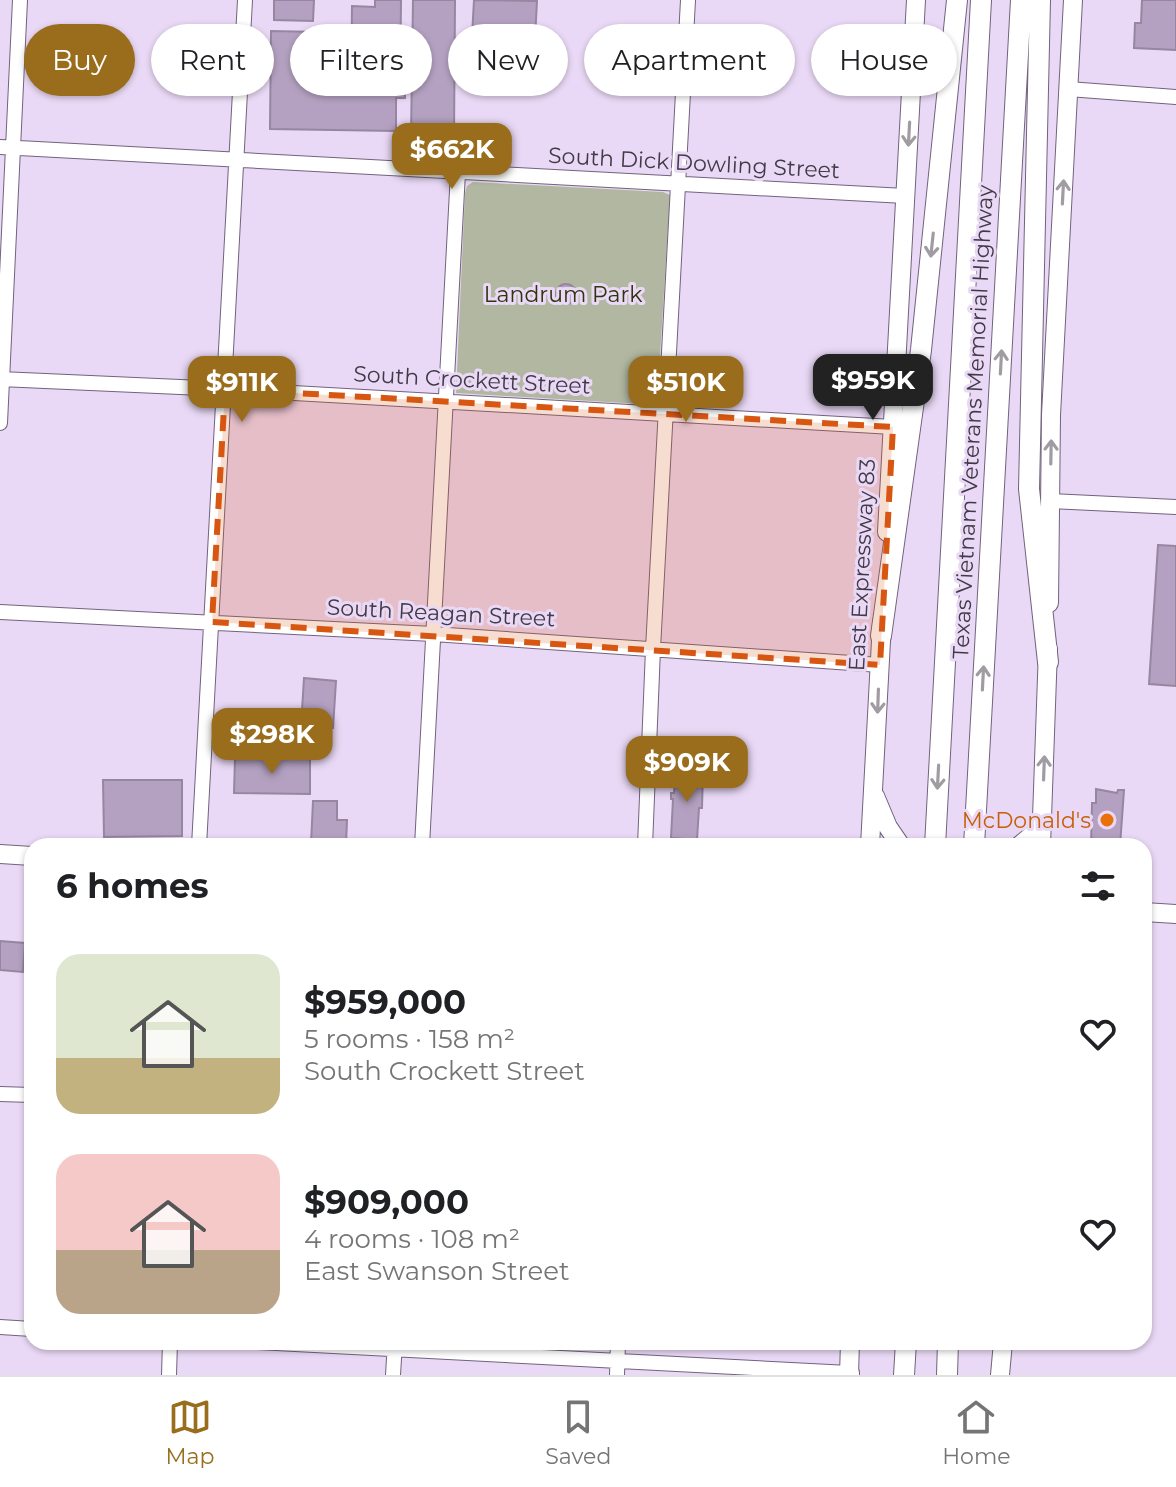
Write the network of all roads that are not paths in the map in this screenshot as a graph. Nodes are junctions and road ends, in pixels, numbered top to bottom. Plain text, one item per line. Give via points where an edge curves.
1 (20, 0) edge
2 (245, 0) edge
3 (688, 0) edge
4 (916, 0) edge
5 (957, 0) edge
6 (981, 0) edge
7 (1021, 0) edge
8 (1040, 0) edge
9 (1073, 0) edge
10 (1068, 89) junction
11 (1176, 97) edge
12 (7, 148) edge
13 (237, 159) junction
14 (458, 172) junction
15 (678, 184) junction
16 (905, 196) junction
17 (2, 379) edge
18 (225, 389) junction
19 (446, 402) junction
20 (667, 412) junction
21 (0, 423) edge
22 (893, 427) junction
23 (1050, 501) junction
24 (1176, 507) edge
25 (0, 612) edge
26 (212, 622) junction
27 (433, 634) junction
28 (881, 636) junction
29 (653, 649) junction
30 (1048, 662) junction
31 (880, 665) junction
32 (874, 794) junction
33 (1042, 827) junction
34 (199, 838) edge
35 (422, 838) edge
36 (645, 838) edge
37 (871, 838) edge
38 (896, 838) edge
39 (935, 838) edge
40 (974, 838) edge
41 (1029, 838) edge
42 (1041, 838) edge
43 (0, 854) edge
44 (24, 856) edge
45 (1152, 912) edge
46 (1176, 914) edge
47 (0, 1094) edge
48 (24, 1095) edge
49 (0, 1327) edge
50 (24, 1328) edge
51 (170, 1350) edge
52 (395, 1350) edge
53 (435, 1350) edge
54 (850, 1350) edge
55 (906, 1350) edge
56 (948, 1350) edge
57 (1002, 1350) edge
58 (617, 1368) edge
59 (849, 1374) edge
60 (169, 1375) edge
61 (393, 1375) edge
62 (904, 1375) edge
63 (947, 1375) edge
64 (1000, 1375) edge

1 - 12 street
2 - 13 street
3 - 15 street
4 -> 16 main road, East Expressway 83
5 -> 28 highway via 921,350
6 -> 39 highway, Texas Vietnam Veterans Memorial Highway
40 -> 7 highway, Texas Vietnam Veterans Memorial Highway
8 - 30 highway via 1029,489
9 - 10 main road
10 - 11 street
23 -> 10 main road
12 - 13 street, South Dick Dowling Street
12 - 17 street
13 - 14 street, South Dick Dowling Street
13 - 18 street
14 - 15 street, South Dick Dowling Street
14 - 19 street
15 - 16 street, South Dick Dowling Street
15 - 20 street
16 - 22 main road, East Expressway 83
17 - 18 street, South Crockett Street
17 - 21 street
18 - 19 street, South Crockett Street
18 - 26 street
19 - 20 street, South Crockett Street
19 - 27 street
20 - 22 street, South Crockett Street
20 - 29 street
22 - 28 main road, East Expressway 83
23 - 24 street
23 - 30 main road
25 - 26 street, South Reagan Street
26 - 27 street, South Reagan Street
26 - 34 street
27 - 29 street, South Reagan Street
27 - 35 street
28 - 31 main road, East Expressway 83
29 - 31 street, South Reagan Street
29 - 36 street
33 -> 30 main road
31 -> 32 main road, East Expressway 83
32 - 37 main road, East Expressway 83
32 - 38 main road
33 - 41 main road
33 - 42 main road
43 - 44 main road
45 - 46 main road
47 - 48 street
49 - 50 street
51 - 60 street
52 - 61 street
53 - 58 street
54 - 59 main road
55 - 62 highway
56 - 63 highway
57 - 64 main road
58 - 59 street

